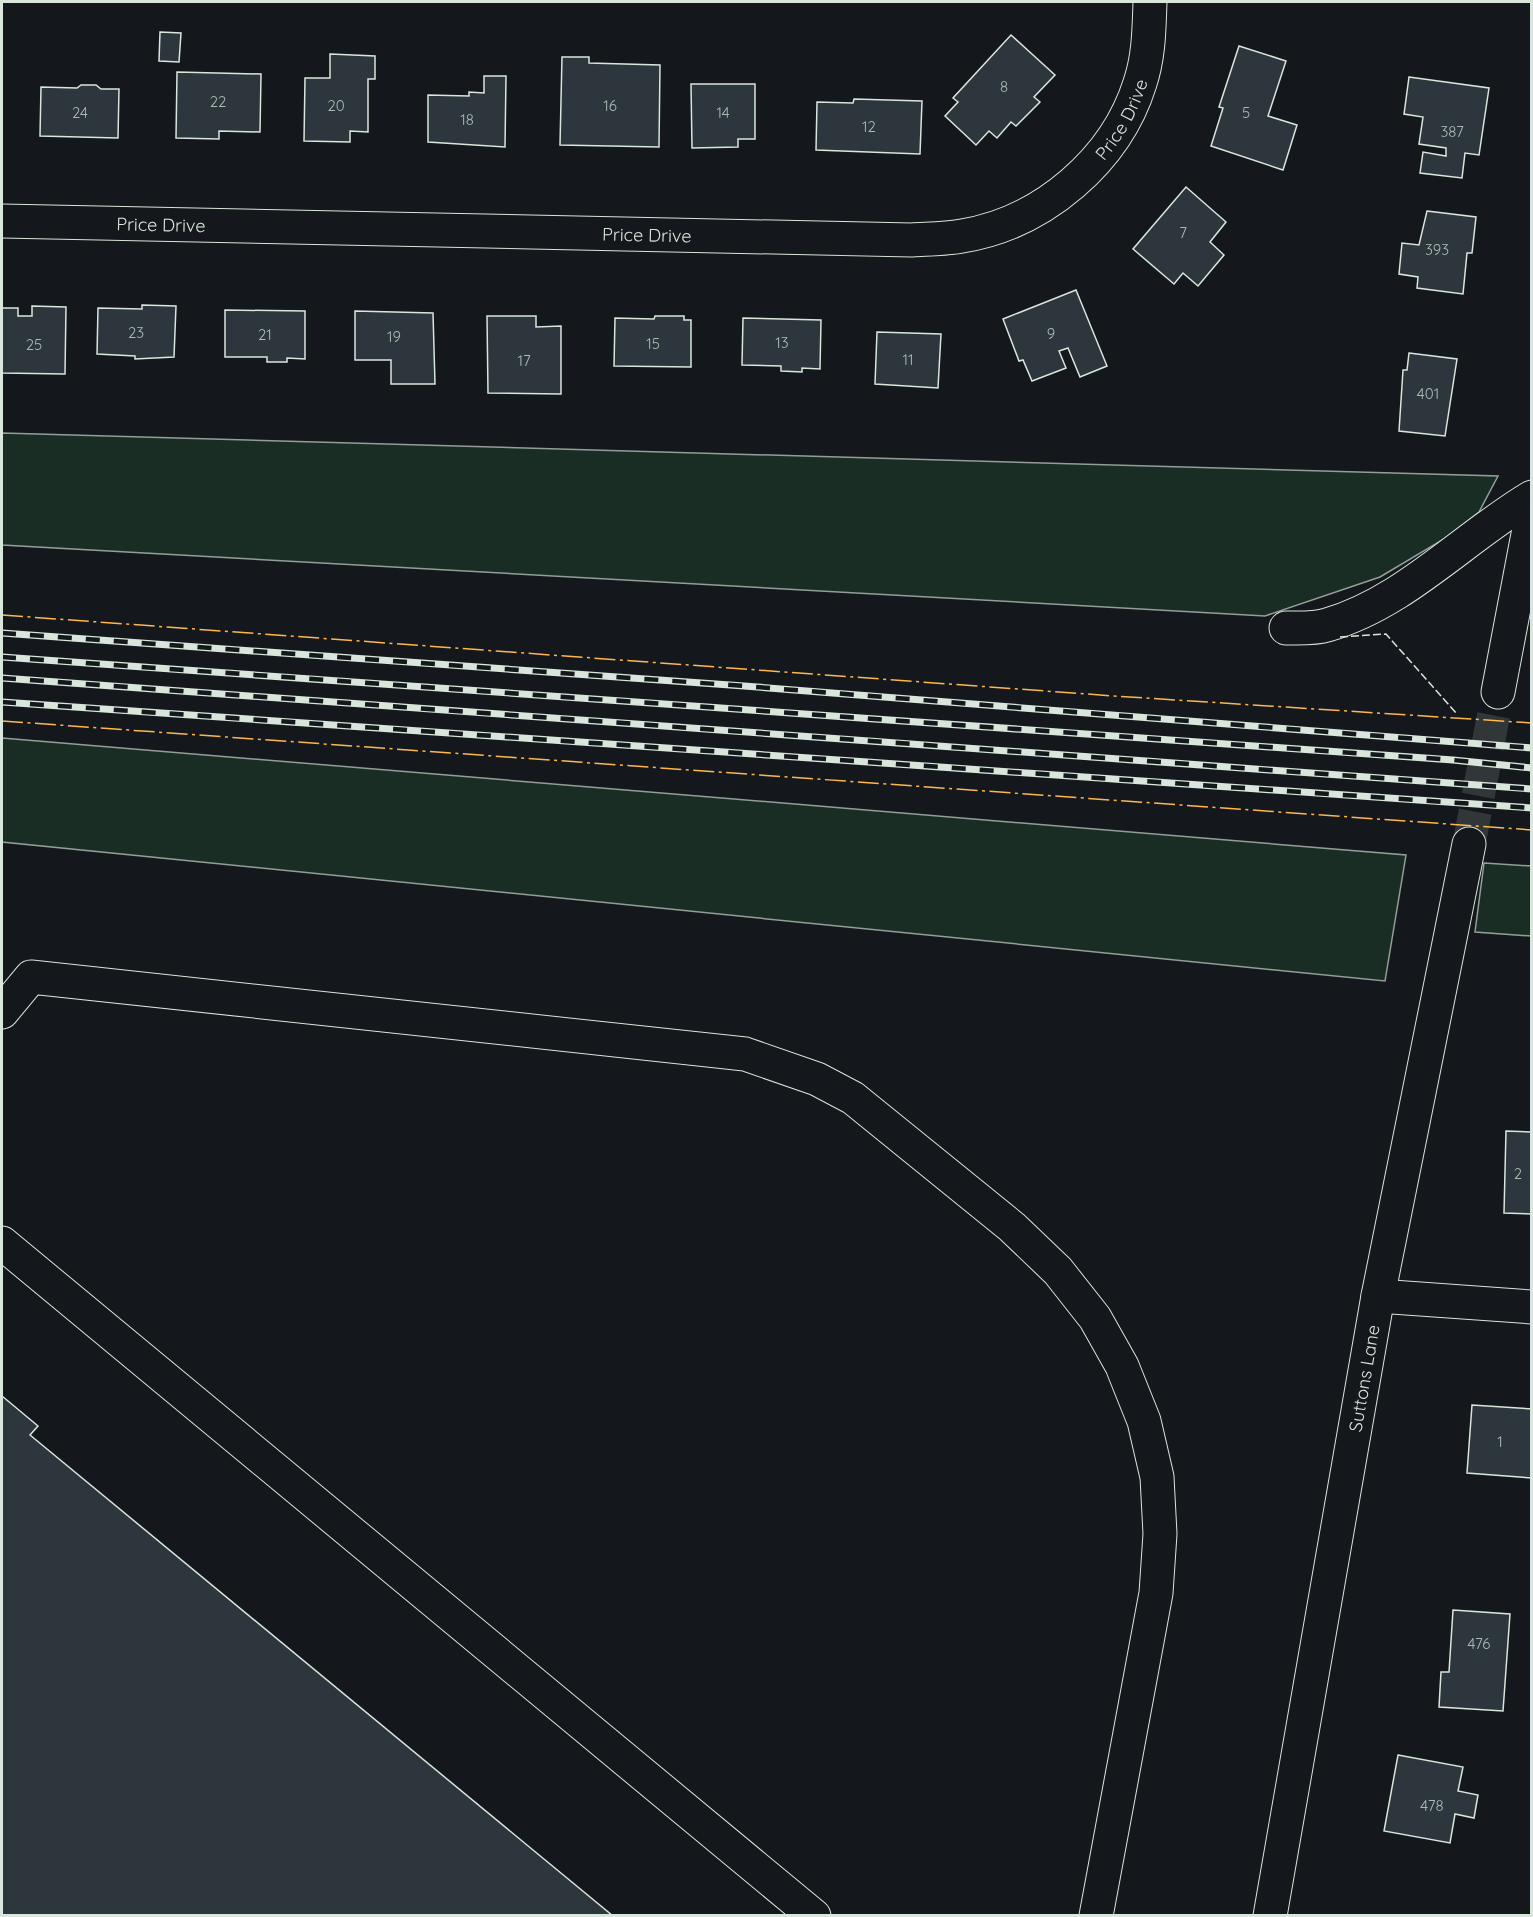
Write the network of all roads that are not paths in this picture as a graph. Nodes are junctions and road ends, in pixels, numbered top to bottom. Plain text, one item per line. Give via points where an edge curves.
1 (1150, 2) edge
2 (2, 221) edge
3 (1532, 497) edge
4 (1532, 513) edge
5 (1286, 628) dead end
6 (1498, 692) tunnel mouth
7 (1468, 844) tunnel mouth
8 (2, 1012) edge
9 (2, 1243) edge
10 (1378, 1296) junction
11 (1532, 1307) edge
12 (1091, 1911) edge
13 (814, 1916) edge
14 (1270, 1916) edge

1 - 2 street, Price Drive via 1149,44 1140,83 1123,123 1095,163 1056,197 1011,221 963,236 912,240
3 - 5 street via 1372,609 1324,626
4 - 6 street
7 - 10 street, Suttons Lane
8 - 12 street via 31,977 745,1054 817,1079 854,1098 1012,1227 1058,1270 1095,1318 1122,1366 1144,1421 1157,1477 1160,1534 1156,1593
9 - 13 street
10 - 11 street
10 - 14 street, Suttons Lane

